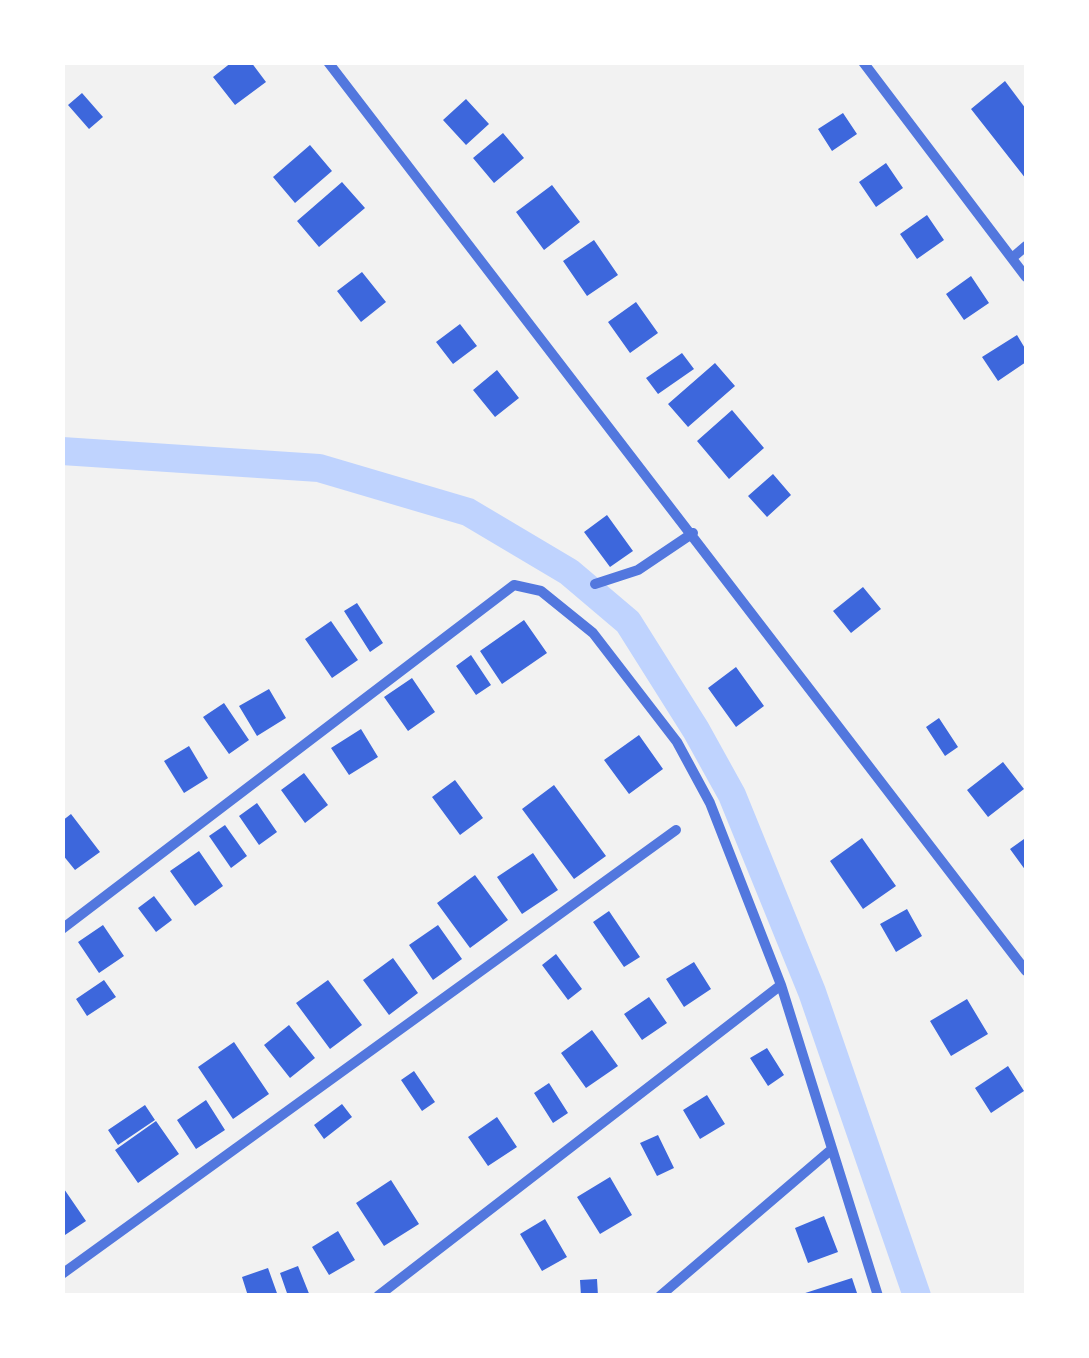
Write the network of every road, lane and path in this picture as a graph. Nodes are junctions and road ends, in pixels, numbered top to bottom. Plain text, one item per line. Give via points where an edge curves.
1 (328, 62) edge
2 (863, 62) edge
3 (1026, 246) edge
4 (1012, 258) junction
5 (1026, 276) edge
6 (693, 533) junction
7 (595, 584) dead end
8 (676, 830) dead end
9 (62, 928) edge
10 (1026, 971) edge
11 (781, 985) junction
12 (832, 1148) junction
13 (62, 1274) edge
14 (378, 1296) edge
15 (660, 1296) edge
16 (878, 1296) edge

1 - 6 street
2 - 4 street
3 - 4 street
4 - 5 street
6 - 7 street via 638,570
6 - 10 street
8 - 13 street
9 - 11 street via 514,585 541,591 593,633 677,742 710,803
11 - 12 street
11 - 14 street
12 - 15 street
12 - 16 street

